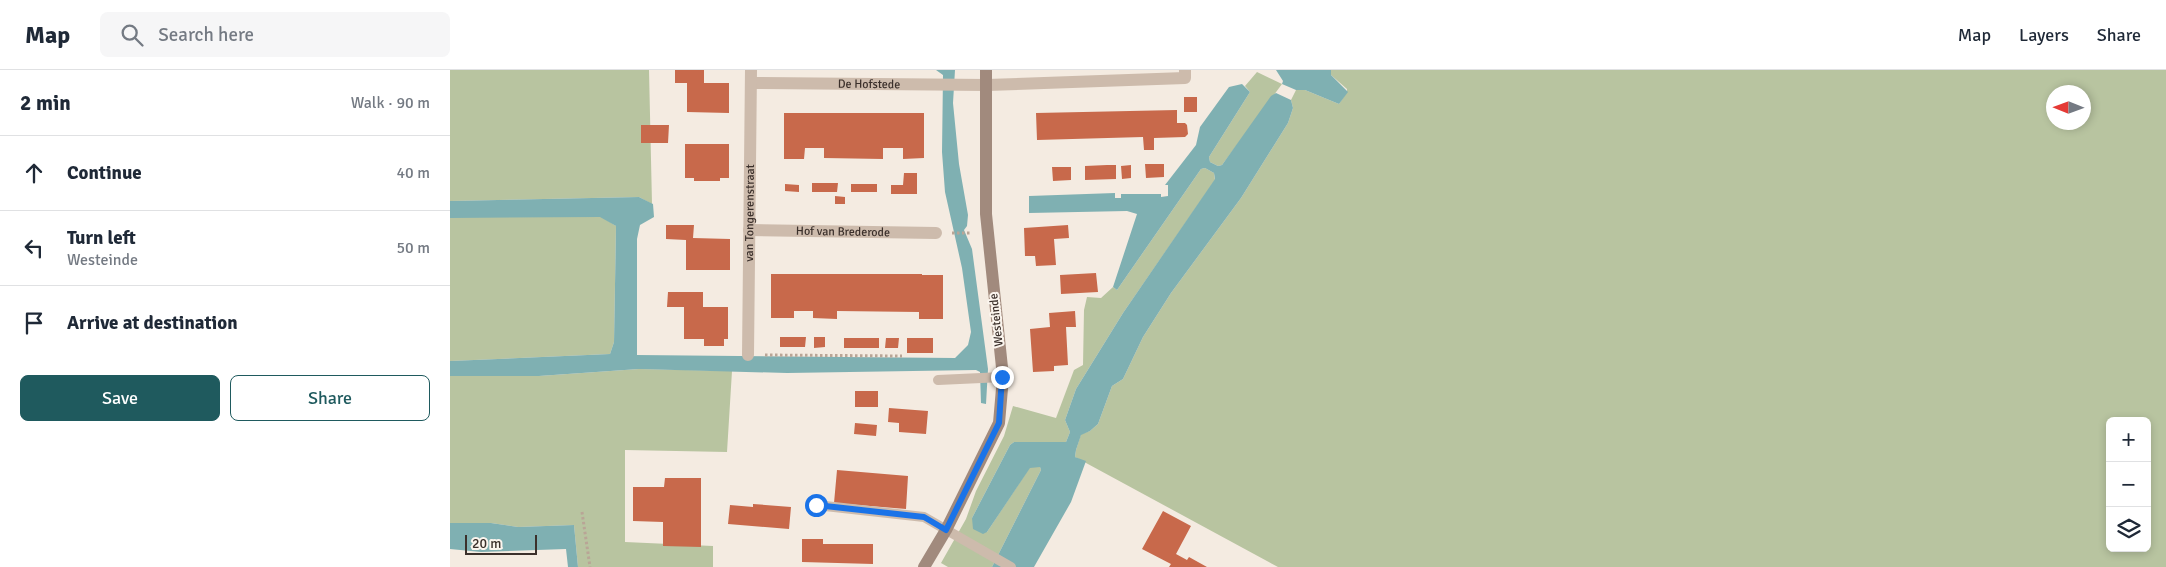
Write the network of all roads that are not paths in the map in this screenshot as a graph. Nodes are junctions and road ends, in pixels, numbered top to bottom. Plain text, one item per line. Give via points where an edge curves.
1 (751, 70) edge
2 (986, 70) edge
3 (1185, 70) edge
4 (751, 83) junction
5 (986, 85) junction
6 (749, 230) junction
7 (936, 233) dead end
8 (748, 355) road end
9 (1002, 377) junction
10 (938, 380) dead end
11 (816, 505) dead end
12 (946, 530) junction
13 (924, 567) edge
14 (1011, 567) edge

1 - 4 street, van Tongerenstraat
2 - 5 street, Westeinde
3 - 5 street, De Hofstede via 1186,78
4 - 5 street, De Hofstede
4 - 6 street, van Tongerenstraat
5 - 9 street, Westeinde via 986,233
6 - 7 street, Hof van Brederode
6 - 8 street, van Tongerenstraat
9 - 10 lane
9 - 12 street, Westeinde via 999,423
11 - 12 lane via 924,517
12 - 13 street, Westeinde
12 - 14 lane

